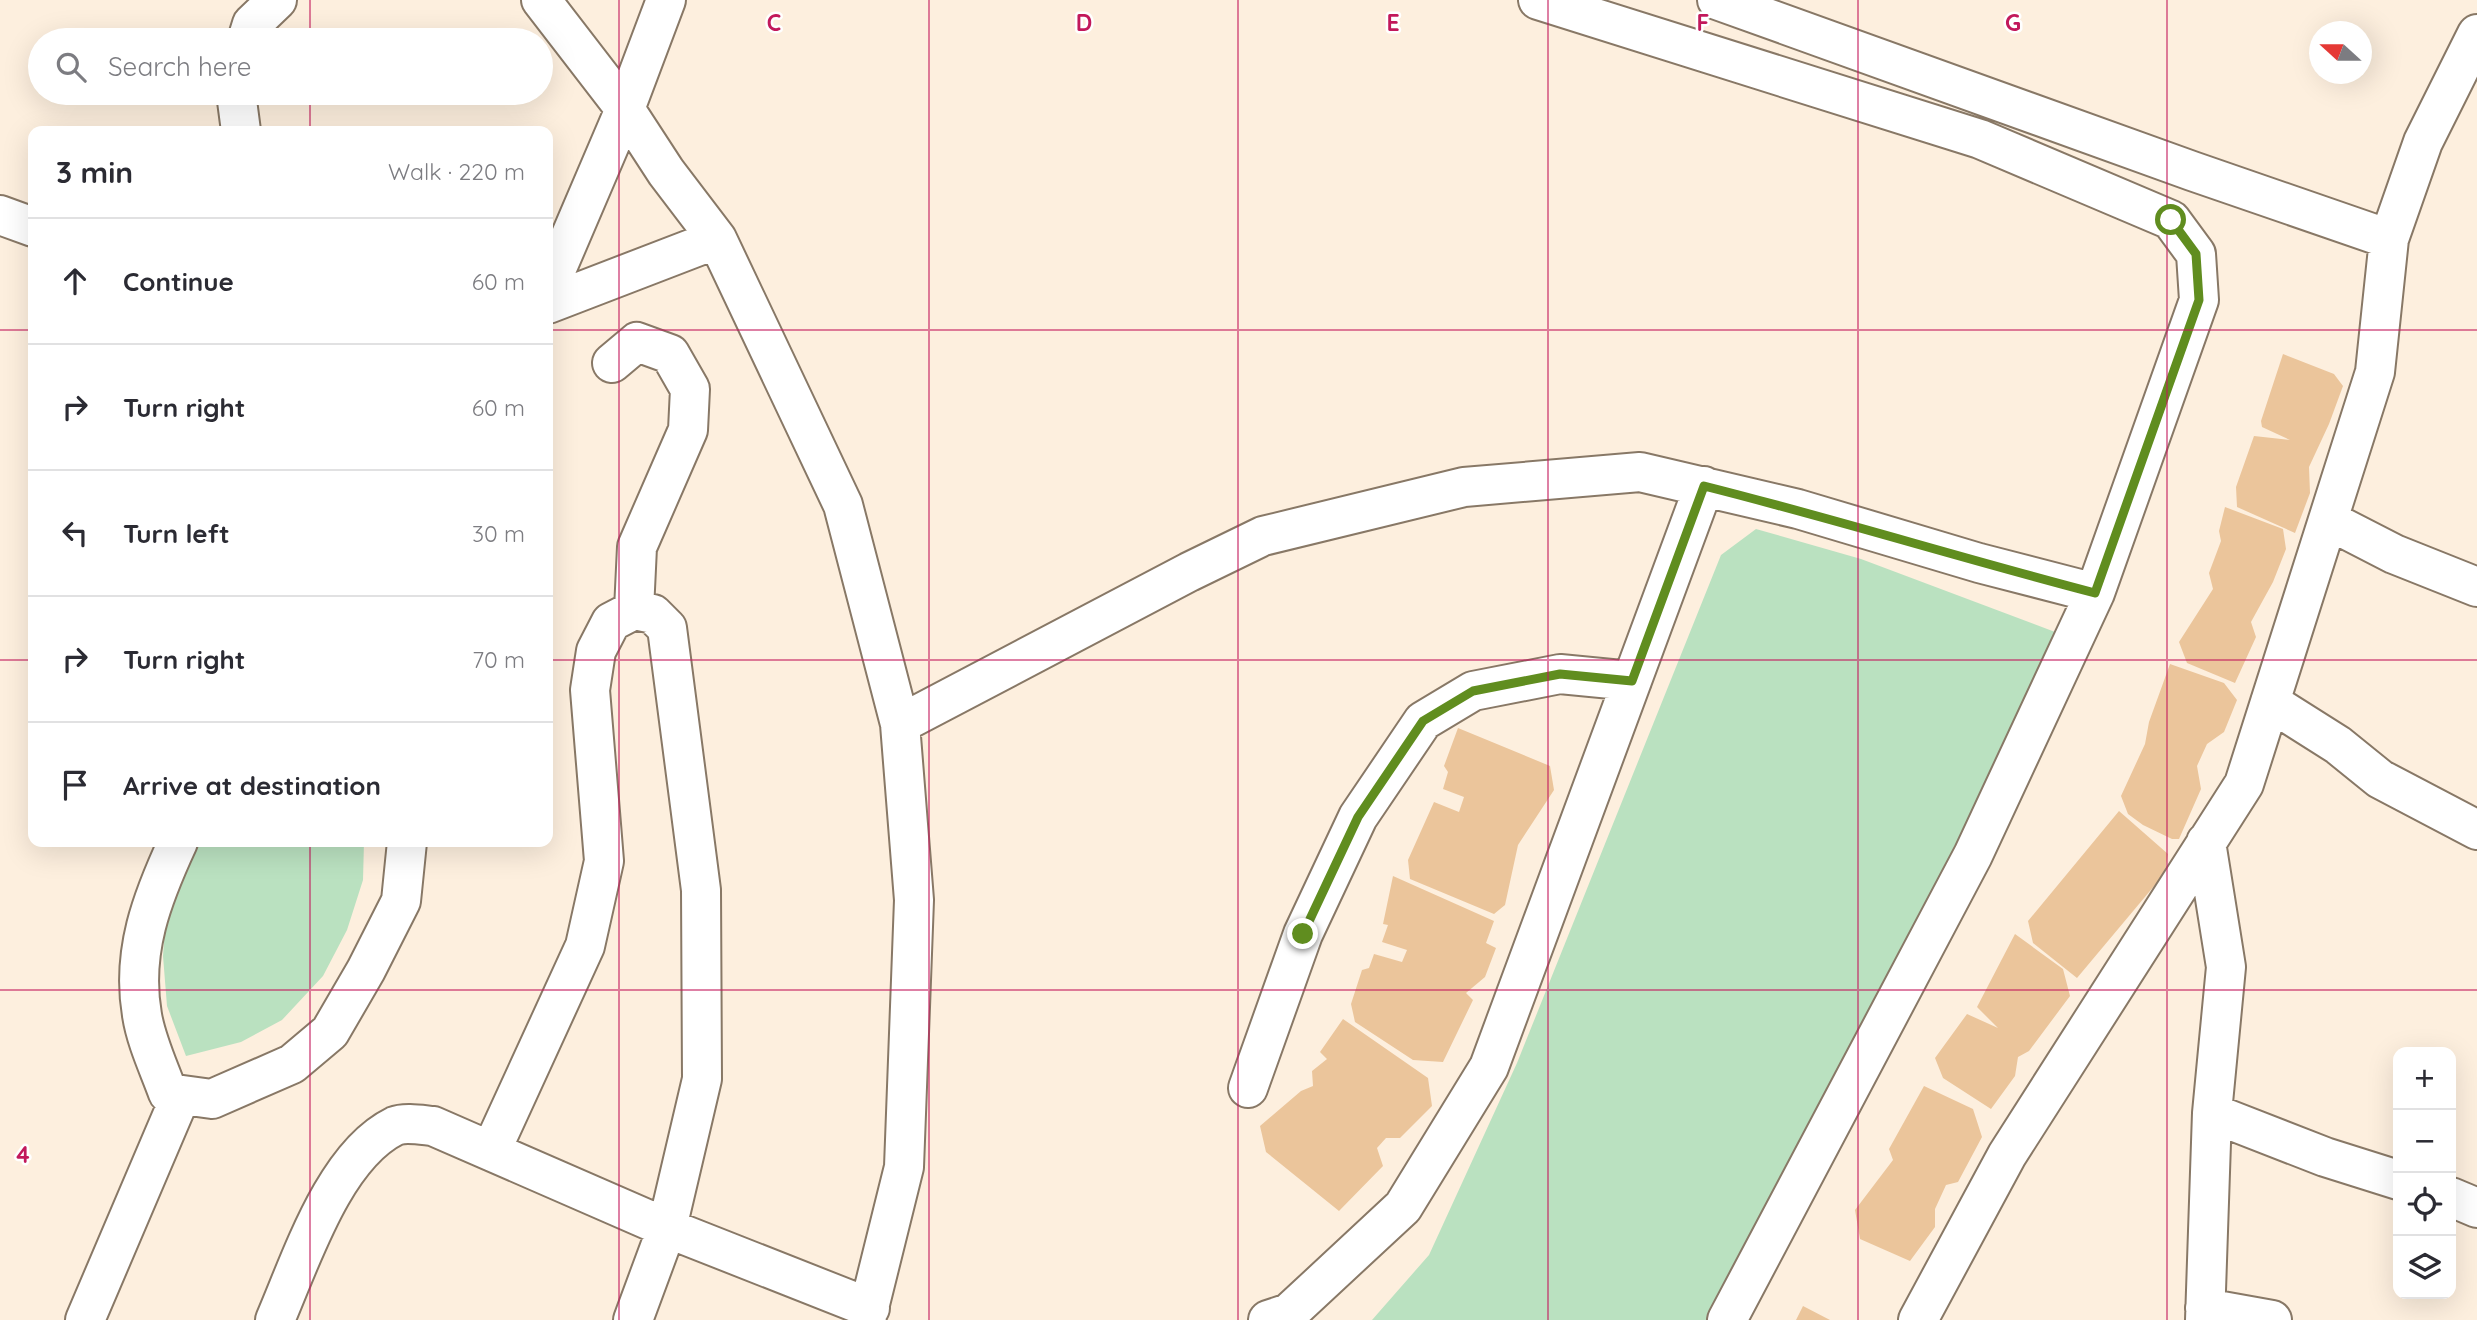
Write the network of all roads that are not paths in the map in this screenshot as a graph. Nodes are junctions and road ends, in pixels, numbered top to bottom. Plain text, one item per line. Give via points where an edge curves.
1 (277, 0) edge
2 (541, 0) edge
3 (666, 0) edge
4 (1538, 0) edge
5 (1717, 0) edge
6 (251, 28) edge
7 (2477, 34) edge
8 (238, 105) edge
9 (625, 109) junction
10 (240, 126) edge
11 (0, 215) edge
12 (28, 225) edge
13 (717, 239) junction
14 (2389, 239) junction
15 (553, 277) edge
16 (553, 302) edge
17 (612, 363) dead end
18 (1704, 486) junction
19 (2328, 520) junction
20 (2477, 587) edge
21 (2095, 593) junction
22 (634, 610) junction
23 (1632, 681) junction
24 (2270, 702) junction
25 (900, 724) junction
26 (2477, 830) edge
27 (2206, 842) junction
28 (175, 847) edge
29 (406, 847) edge
30 (1248, 1088) dead end
31 (180, 1095) junction
32 (2212, 1113) junction
33 (491, 1151) junction
34 (2393, 1178) edge
35 (2456, 1199) edge
36 (2477, 1208) edge
37 (667, 1228) junction
38 (868, 1314) edge
39 (2205, 1314) edge
40 (85, 1320) edge
41 (275, 1320) edge
42 (633, 1320) edge
43 (1268, 1320) edge
44 (1727, 1320) edge
45 (1918, 1320) edge
46 (2272, 1320) edge

1 - 6 street
2 - 9 street
3 - 9 street
4 - 21 street via 1980,139 2171,220 2196,254 2199,300
5 - 14 street
7 - 14 street via 2423,142
8 - 10 street
9 - 13 street
9 - 15 street
11 - 12 street
13 - 16 street
13 - 25 street via 843,505
14 - 19 street via 2375,372
17 - 22 street via 637,342 670,354 690,389 688,430 637,547
18 - 21 street
18 - 23 street
18 - 25 street via 1640,472 1464,487 1263,536
19 - 20 street via 2394,554
19 - 24 street
21 - 44 street via 1973,855
22 - 33 street via 611,622 596,651 590,690 604,861 585,946
22 - 37 street via 653,614 667,628 701,890 702,1079
23 - 30 street via 1560,674 1473,691 1423,721 1358,817 1303,934
23 - 43 street via 1489,1066 1403,1207 1289,1313
24 - 26 street via 2379,779
24 - 27 street via 2244,784
25 - 38 street via 914,900 904,1167
27 - 32 street via 2226,967
27 - 45 street via 2007,1155
28 - 31 street via 152,903 138,960 142,1016 168,1093
29 - 31 street via 401,901 330,1032 292,1064 249,1084 212,1099
31 - 40 street
32 - 34 street
32 - 39 street
33 - 37 street
33 - 41 street via 433,1126 398,1125 364,1148 330,1194
35 - 36 street
37 - 38 street
37 - 42 street
39 - 46 street

